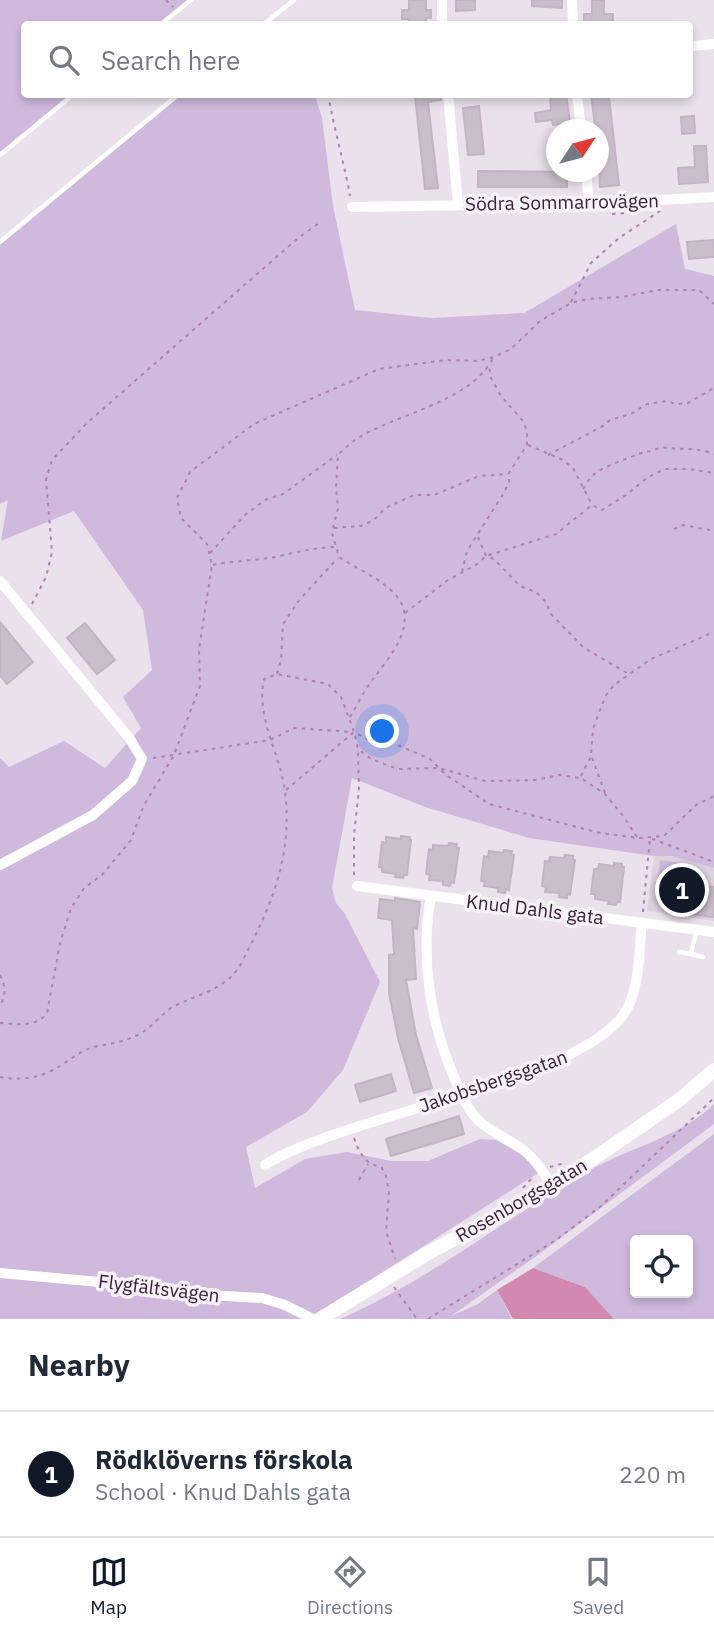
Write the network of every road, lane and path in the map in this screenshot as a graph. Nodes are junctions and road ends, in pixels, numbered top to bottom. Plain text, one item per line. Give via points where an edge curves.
1 (191, 0) edge
2 (294, 0) edge
3 (442, 0) edge
4 (572, 0) edge
5 (165, 21) edge
6 (268, 21) edge
7 (442, 21) edge
8 (573, 21) edge
9 (714, 44) edge
10 (693, 46) edge
11 (70, 98) edge
12 (174, 98) edge
13 (329, 98) edge
14 (448, 98) edge
15 (577, 98) edge
16 (580, 119) edge
17 (0, 155) edge
18 (587, 182) edge
19 (714, 197) edge
20 (676, 199) junction
21 (589, 203) junction
22 (454, 204) junction
23 (352, 207) joint
24 (319, 223) dead end
25 (0, 242) edge
26 (571, 303) junction
27 (714, 304) edge
28 (494, 357) junction
29 (489, 366) junction
30 (714, 388) edge
31 (527, 445) junction
32 (714, 454) edge
33 (338, 455) junction
34 (548, 455) junction
35 (509, 473) junction
36 (714, 473) edge
37 (583, 489) junction
38 (592, 505) junction
39 (333, 528) junction
40 (674, 529) dead end
41 (714, 531) edge
42 (477, 535) junction
43 (336, 547) junction
44 (209, 553) junction
45 (486, 556) junction
46 (339, 557) junction
47 (212, 565) junction
48 (461, 573) junction
49 (0, 581) edge
50 (27, 614) junction
51 (404, 614) junction
52 (714, 632) edge
53 (277, 674) junction
54 (628, 674) junction
55 (350, 717) junction
56 (354, 732) junction
57 (270, 740) junction
58 (358, 749) junction
59 (174, 755) junction
60 (591, 755) junction
61 (142, 759) junction
62 (439, 768) junction
63 (581, 778) junction
64 (285, 791) junction
65 (605, 794) junction
66 (714, 796) edge
67 (638, 838) junction
68 (650, 838) junction
69 (714, 862) edge
70 (0, 865) edge
71 (356, 886) joint
72 (431, 896) junction
73 (642, 923) junction
74 (697, 928) junction
75 (714, 932) edge
76 (679, 952) dead end
77 (691, 954) junction
78 (703, 957) dead end
79 (0, 975) edge
80 (0, 1006) edge
81 (0, 1023) edge
82 (714, 1070) edge
83 (0, 1077) edge
84 (461, 1093) junction
85 (714, 1098) edge
86 (350, 1128) junction
87 (369, 1163) junction
88 (265, 1165) dead end
89 (359, 1180) dead end
90 (552, 1186) junction
91 (393, 1272) junction
92 (0, 1273) edge
93 (313, 1319) edge
94 (320, 1319) edge
95 (417, 1319) edge
96 (428, 1319) edge

1 - 5 lane
2 - 6 lane
3 - 7 street
4 - 8 street
9 - 10 street
11 - 17 lane
12 - 25 lane
13 - 23 path
14 - 22 street
15 - 16 street
18 - 21 street
19 - 20 street, Södra Sommarrovägen
20 - 21 street, Södra Sommarrovägen
20 - 26 path via 591,263
21 - 22 street, Södra Sommarrovägen
22 - 23 street, Södra Sommarrovägen
24 - 50 path via 117,396 51,460 46,479 52,552 46,578
26 - 27 path via 658,290 699,290
26 - 28 path
28 - 29 path
28 - 44 path via 379,369 254,424 190,472 177,498 181,518 207,544
29 - 31 path via 501,396 523,421
29 - 33 path via 465,387 355,440
30 - 34 path via 688,403 647,404 610,419
31 - 34 path
31 - 35 path
32 - 37 path via 660,447 592,475
33 - 39 path via 338,508
33 - 44 path via 246,514
34 - 37 path via 573,468
35 - 39 path via 479,476 434,495 414,495 361,526
35 - 42 path via 509,483
36 - 38 path via 666,470 602,510
37 - 38 path
38 - 45 path via 556,534
39 - 43 path
40 - 41 path via 683,525
42 - 45 path
42 - 48 path
43 - 46 path
43 - 47 path
44 - 47 path
45 - 48 path
45 - 54 path via 520,586 536,592 584,648
46 - 51 path via 393,592
46 - 53 path via 284,624
47 - 59 path via 200,649 200,686
48 - 51 path
49 - 50 street
50 - 61 street
51 - 55 path via 393,653
52 - 54 path
53 - 55 path via 328,684 341,697
53 - 57 path via 264,679 261,697
54 - 60 path via 605,697 593,729
55 - 56 path
56 - 57 path via 295,728
56 - 58 path
56 - 62 path via 410,750
56 - 64 path
57 - 59 path
57 - 64 path
58 - 62 path via 398,769
58 - 71 path
59 - 61 path
59 - 81 path via 148,798 131,840 71,908 47,1013 41,1021 28,1024
60 - 63 path
60 - 65 path
61 - 70 street via 132,780 93,815
62 - 63 path via 485,782 559,775
62 - 67 path via 489,804 600,833
63 - 65 path
64 - 83 path via 288,830 279,880 267,914 233,975 121,1042 90,1048 31,1080
65 - 67 path
66 - 68 path via 696,805 664,836
67 - 68 path
68 - 69 path
68 - 73 path
71 - 72 street, Knud Dahls gata
72 - 73 street, Knud Dahls gata
72 - 84 street via 430,995 445,1057
73 - 74 street, Knud Dahls gata
73 - 84 street, Jakobsbergsgatan via 632,996 610,1031 555,1061
74 - 75 street, Knud Dahls gata
74 - 77 lane
76 - 77 lane
77 - 78 lane
79 - 80 path via 6,996
82 - 90 street, Rosenborgsgatan
84 - 86 street, Jakobsbergsgatan
84 - 90 street via 475,1117 526,1153
85 - 96 path via 601,1206 556,1240
86 - 87 path
86 - 88 street, Jakobsbergsgatan via 283,1153
87 - 89 path
87 - 91 path via 388,1175 386,1231
90 - 91 street, Rosenborgsgatan
91 - 94 street, Rosenborgsgatan
91 - 95 path
92 - 93 street, Flygfältsvägen via 262,1298

